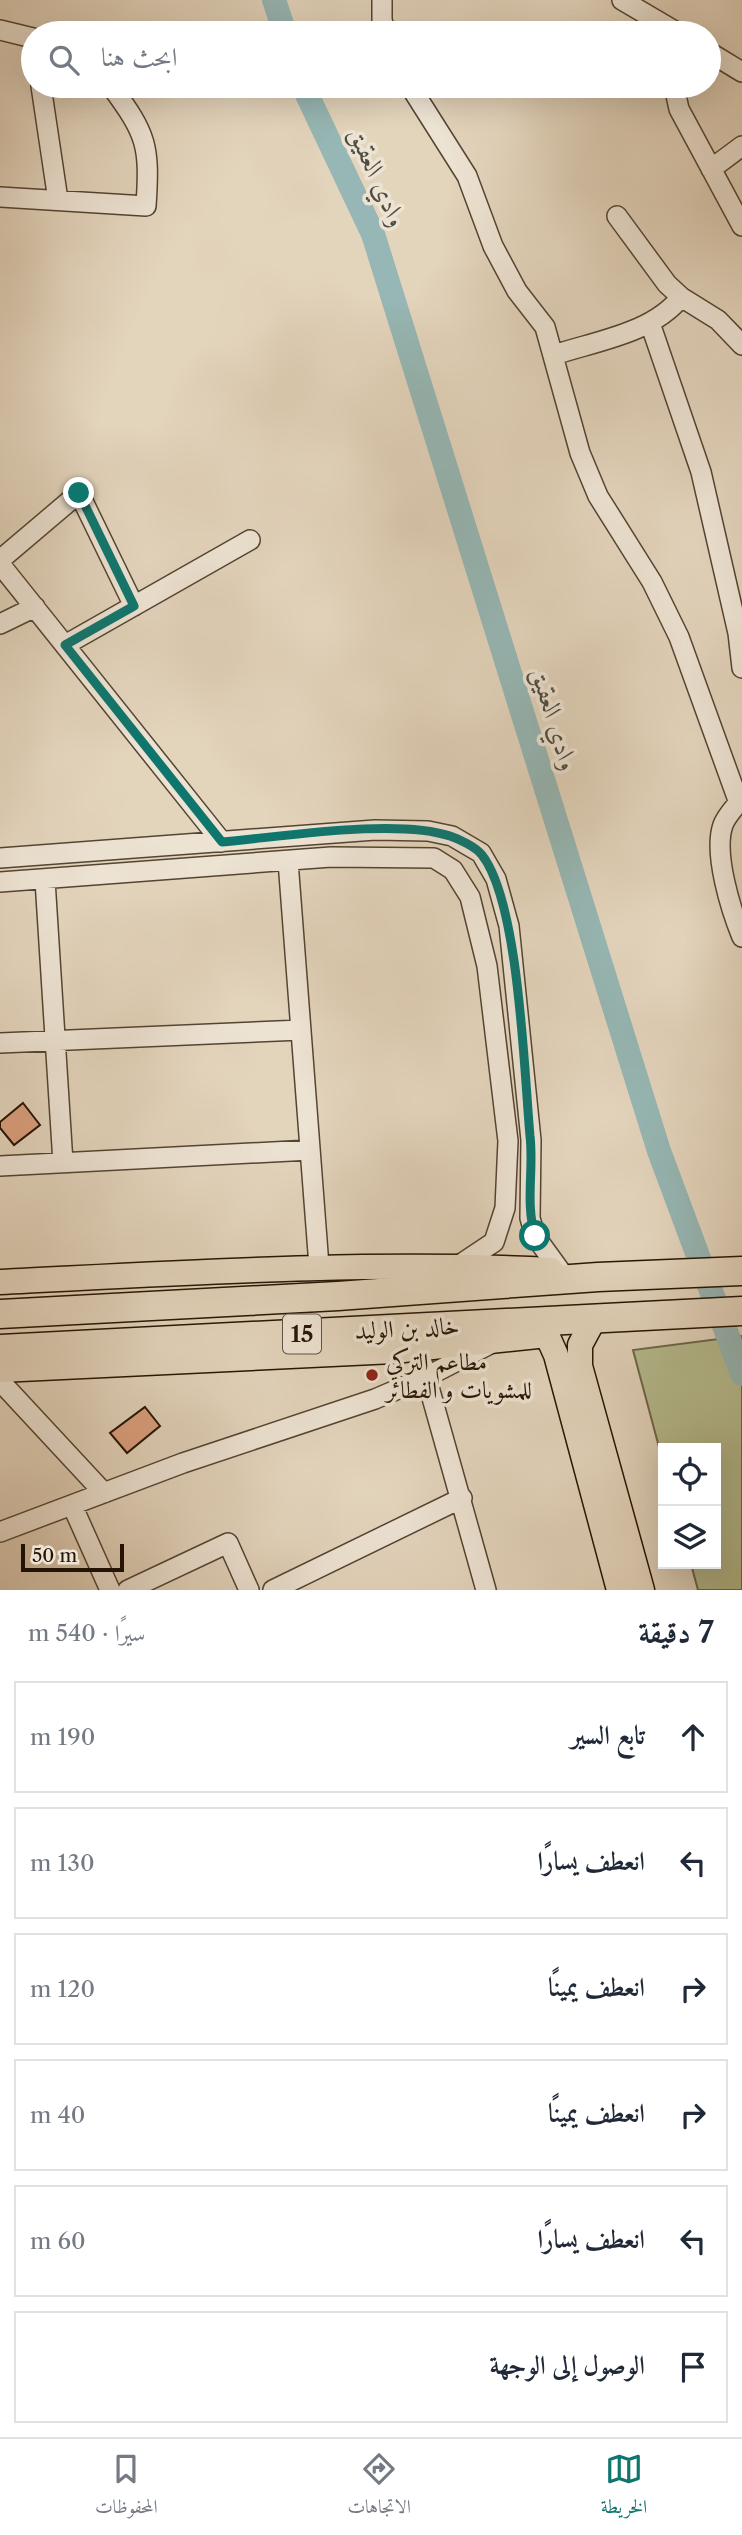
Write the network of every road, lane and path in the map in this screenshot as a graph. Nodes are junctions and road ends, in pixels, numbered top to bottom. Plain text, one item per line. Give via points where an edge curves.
1 (382, 0) edge
2 (622, 0) edge
3 (382, 21) edge
4 (656, 21) edge
5 (0, 30) edge
6 (21, 35) edge
7 (721, 59) edge
8 (742, 72) edge
9 (43, 98) edge
10 (120, 98) edge
11 (418, 98) edge
12 (677, 98) edge
13 (742, 146) edge
14 (711, 169) junction
15 (0, 197) edge
16 (58, 200) junction
17 (617, 216) dead end
18 (740, 219) edge
19 (681, 297) junction
20 (649, 323) junction
21 (742, 345) edge
22 (554, 355) junction
23 (250, 540) dead end
24 (0, 562) edge
25 (134, 606) junction
26 (36, 607) junction
27 (0, 624) edge
28 (65, 645) junction
29 (742, 668) edge
30 (740, 800) edge
31 (222, 842) junction
32 (0, 858) edge
33 (288, 861) junction
34 (733, 869) edge
35 (45, 880) junction
36 (0, 883) edge
37 (742, 937) edge
38 (301, 1030) junction
39 (54, 1040) junction
40 (0, 1043) edge
41 (531, 1140) junction
42 (508, 1141) junction
43 (310, 1150) junction
44 (63, 1163) junction
45 (0, 1166) edge
46 (319, 1266) junction
47 (458, 1266) junction
48 (742, 1271) edge
49 (578, 1276) junction
50 (0, 1282) edge
51 (742, 1311) edge
52 (0, 1314) edge
53 (599, 1319) junction
54 (540, 1329) junction
55 (300, 1334) junction
56 (499, 1339) junction
57 (418, 1348) junction
58 (0, 1349) edge
59 (348, 1353) junction
60 (0, 1370) edge
61 (426, 1377) junction
62 (0, 1381) edge
63 (104, 1493) junction
64 (462, 1498) junction
65 (72, 1505) junction
66 (0, 1532) edge
67 (613, 1588) edge
68 (110, 1590) edge
69 (128, 1590) edge
70 (249, 1590) edge
71 (273, 1590) edge
72 (486, 1590) edge
73 (642, 1590) edge

1 - 3 street
2 - 4 street
5 - 6 street
7 - 8 street
9 - 16 street
10 - 16 street via 141,126 149,164 146,206
11 - 22 street via 467,176 493,246 517,291 545,327
12 - 14 street
13 - 14 street
14 - 18 street
15 - 16 street
17 - 19 street
19 - 20 street via 670,311
19 - 21 street via 718,320
20 - 22 street
20 - 29 street via 702,472
22 - 30 street via 580,453 598,496 652,582 679,637
23 - 25 street
24 - 25 street via 79,493
24 - 26 street
25 - 28 street
26 - 27 street
26 - 28 street
28 - 31 street
30 - 34 street via 723,825 721,853
31 - 32 street
31 - 41 street via 375,830 428,831 452,836 481,853 496,879 509,926
33 - 35 street
33 - 38 street
33 - 42 street via 434,858 453,870 470,897 487,966
34 - 37 street via 732,912
35 - 36 street
35 - 39 street
38 - 39 street
38 - 43 street
39 - 40 street
39 - 44 street
41 - 42 street
41 - 49 street via 530,1218 535,1236
42 - 47 street via 505,1208 494,1242
43 - 44 street
43 - 46 street
44 - 45 street
46 - 47 main road
46 - 50 main road
47 - 49 main road
48 - 49 highway, 15
49 - 52 highway, خالد بن الوليد / 15
51 - 53 highway, 15
53 - 54 highway, خالد بن الوليد / 15
53 - 73 main road via 580,1345 580,1366
54 - 55 highway, خالد بن الوليد / 15
54 - 56 main road
54 - 67 main road via 562,1374
55 - 58 highway, خالد بن الوليد / 15
55 - 59 highway
56 - 57 main road
56 - 61 street
57 - 59 main road
57 - 61 street
59 - 60 main road
61 - 63 street
61 - 64 street
62 - 63 street
63 - 65 street
64 - 71 street
64 - 72 street
65 - 66 street
65 - 68 street
69 - 70 street via 228,1543

